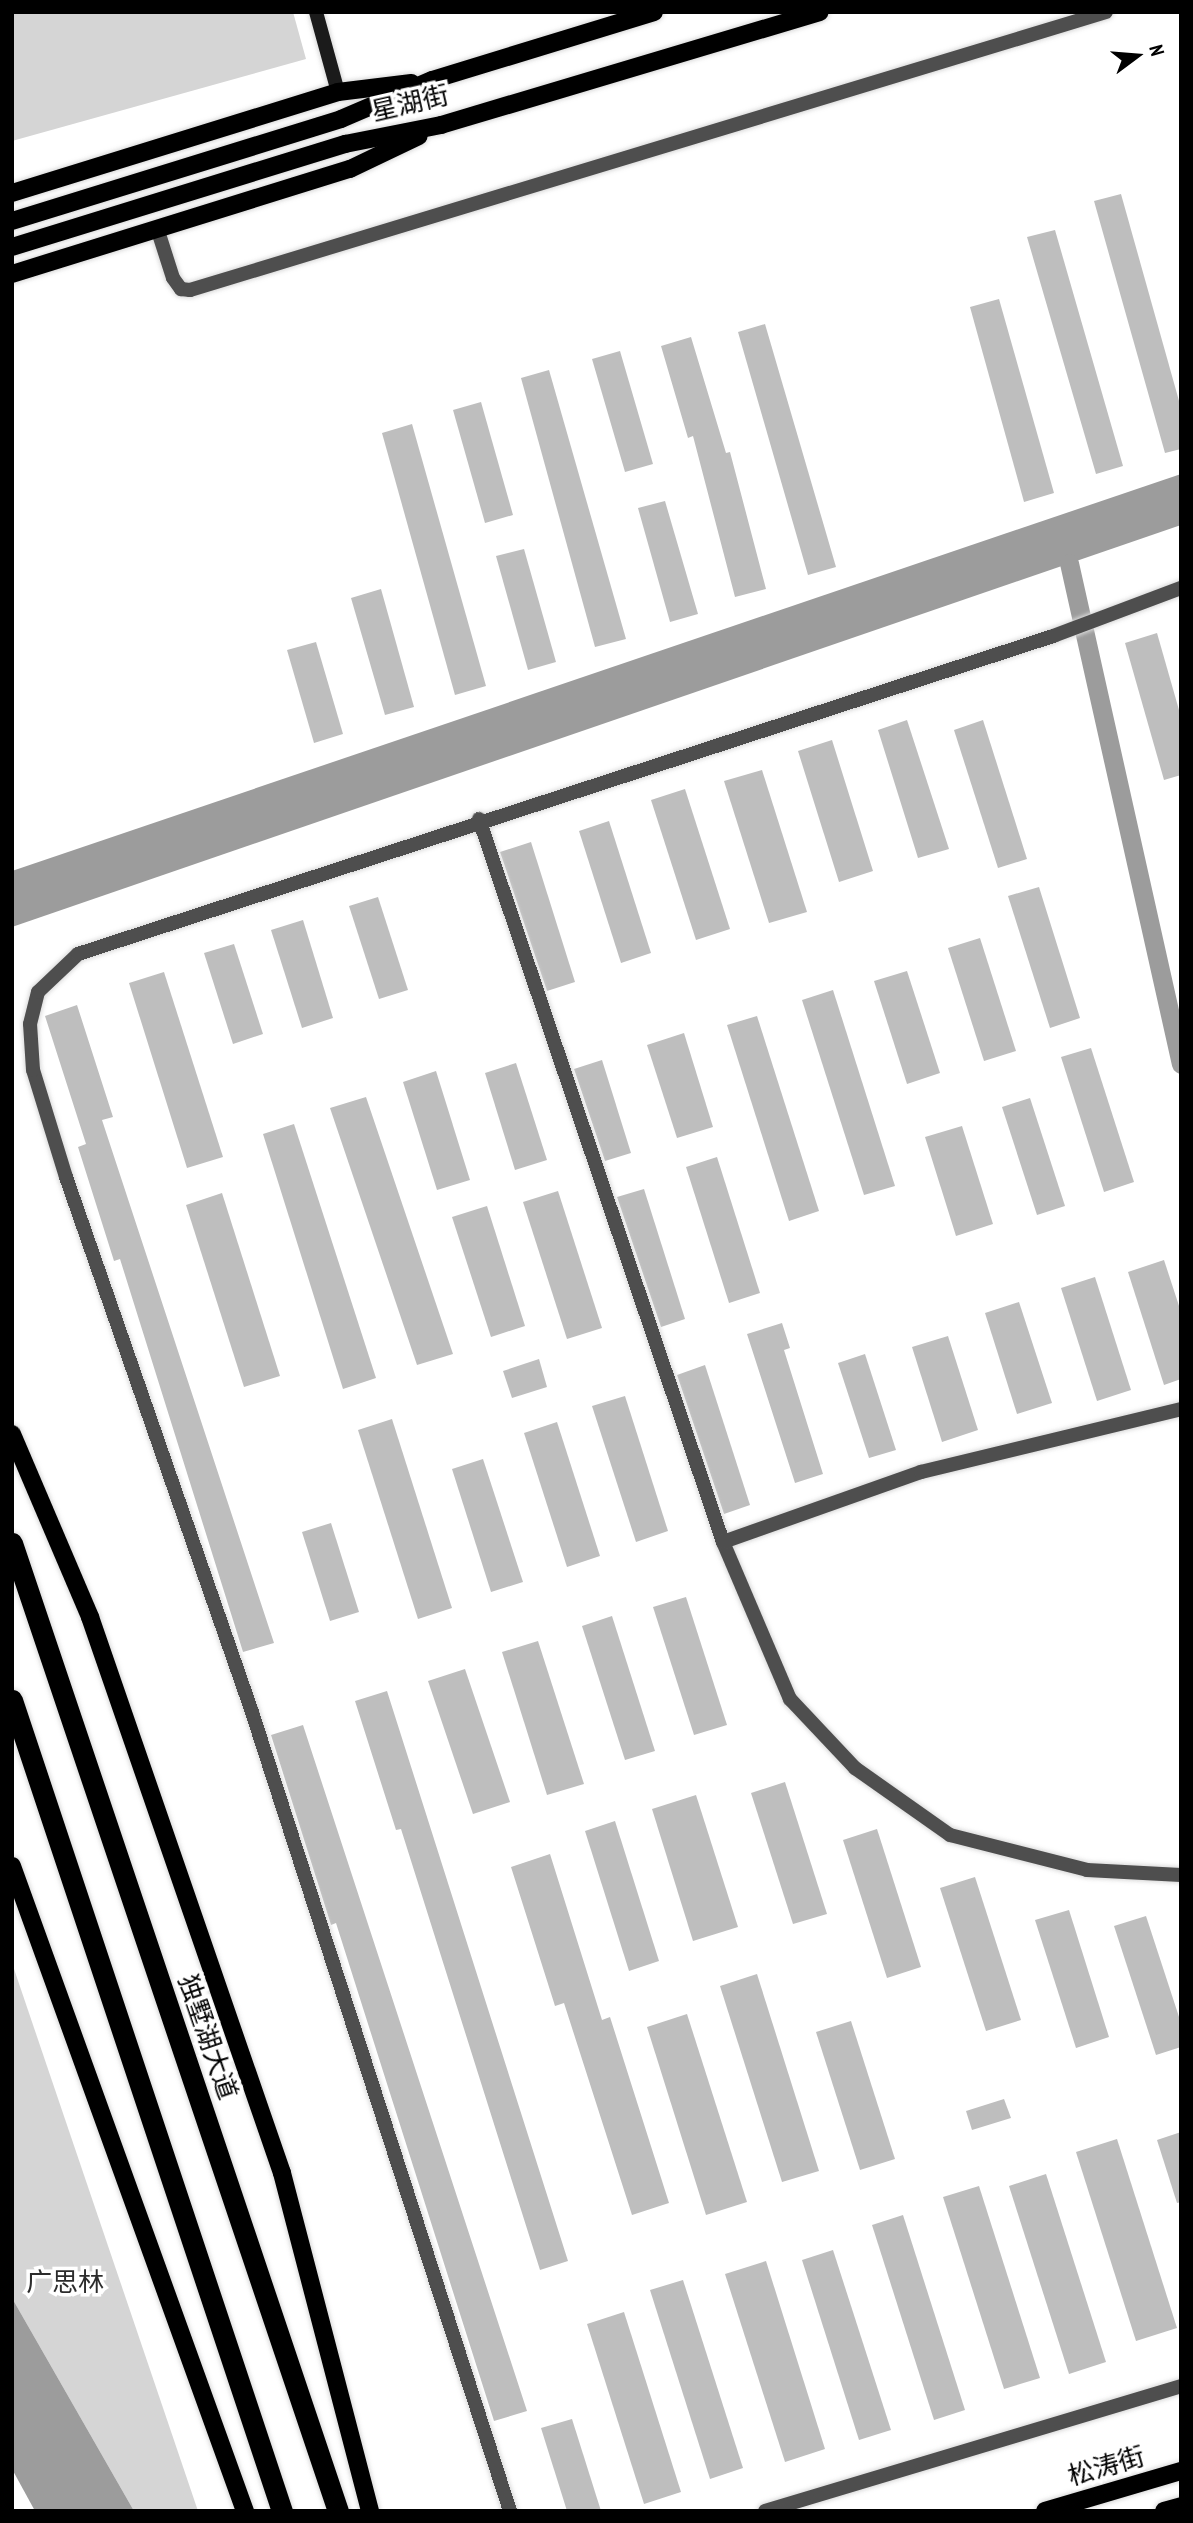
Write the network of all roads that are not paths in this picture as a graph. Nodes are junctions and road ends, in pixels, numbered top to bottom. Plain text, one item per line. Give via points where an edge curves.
1 (316, 12) edge
2 (654, 12) edge
3 (820, 12) edge
4 (1106, 12) edge
5 (432, 80) junction
6 (338, 92) junction
7 (441, 125) junction
8 (12, 193) edge
9 (12, 221) edge
10 (158, 231) junction
11 (12, 247) edge
12 (12, 274) edge
13 (1181, 588) edge
14 (480, 819) junction
15 (1181, 1409) edge
16 (12, 1434) edge
17 (723, 1542) junction
18 (12, 1543) edge
19 (12, 1700) edge
20 (12, 1866) edge
21 (1181, 1875) edge
22 (1181, 2386) edge
23 (1181, 2471) edge
24 (1181, 2506) edge
25 (245, 2511) edge
26 (282, 2511) edge
27 (338, 2511) edge
28 (370, 2511) edge
29 (510, 2511) edge
30 (765, 2511) edge
31 (1045, 2511) edge
32 (1164, 2511) edge

1 - 6 street
2 - 5 main road, 星湖街
3 - 7 main road, 星湖街
4 - 10 street via 190,290 181,289 173,278
5 - 6 main road
5 - 9 main road, 星湖街 via 341,119
6 - 8 main road
7 - 10 main road via 350,169
7 - 11 main road, 星湖街 via 345,144
10 - 12 main road
13 - 14 street via 1053,636
14 - 17 street
14 - 29 street via 78,954 38,992 30,1024 33,1070 66,1177 252,1712
15 - 17 street via 921,1472
16 - 28 main road via 90,1617 282,2173
17 - 21 street via 790,1699 855,1768 950,1835 1087,1870
18 - 27 highway, 独墅湖大道
19 - 26 highway
20 - 25 main road
22 - 30 street
23 - 31 main road, 松涛街
24 - 32 main road

